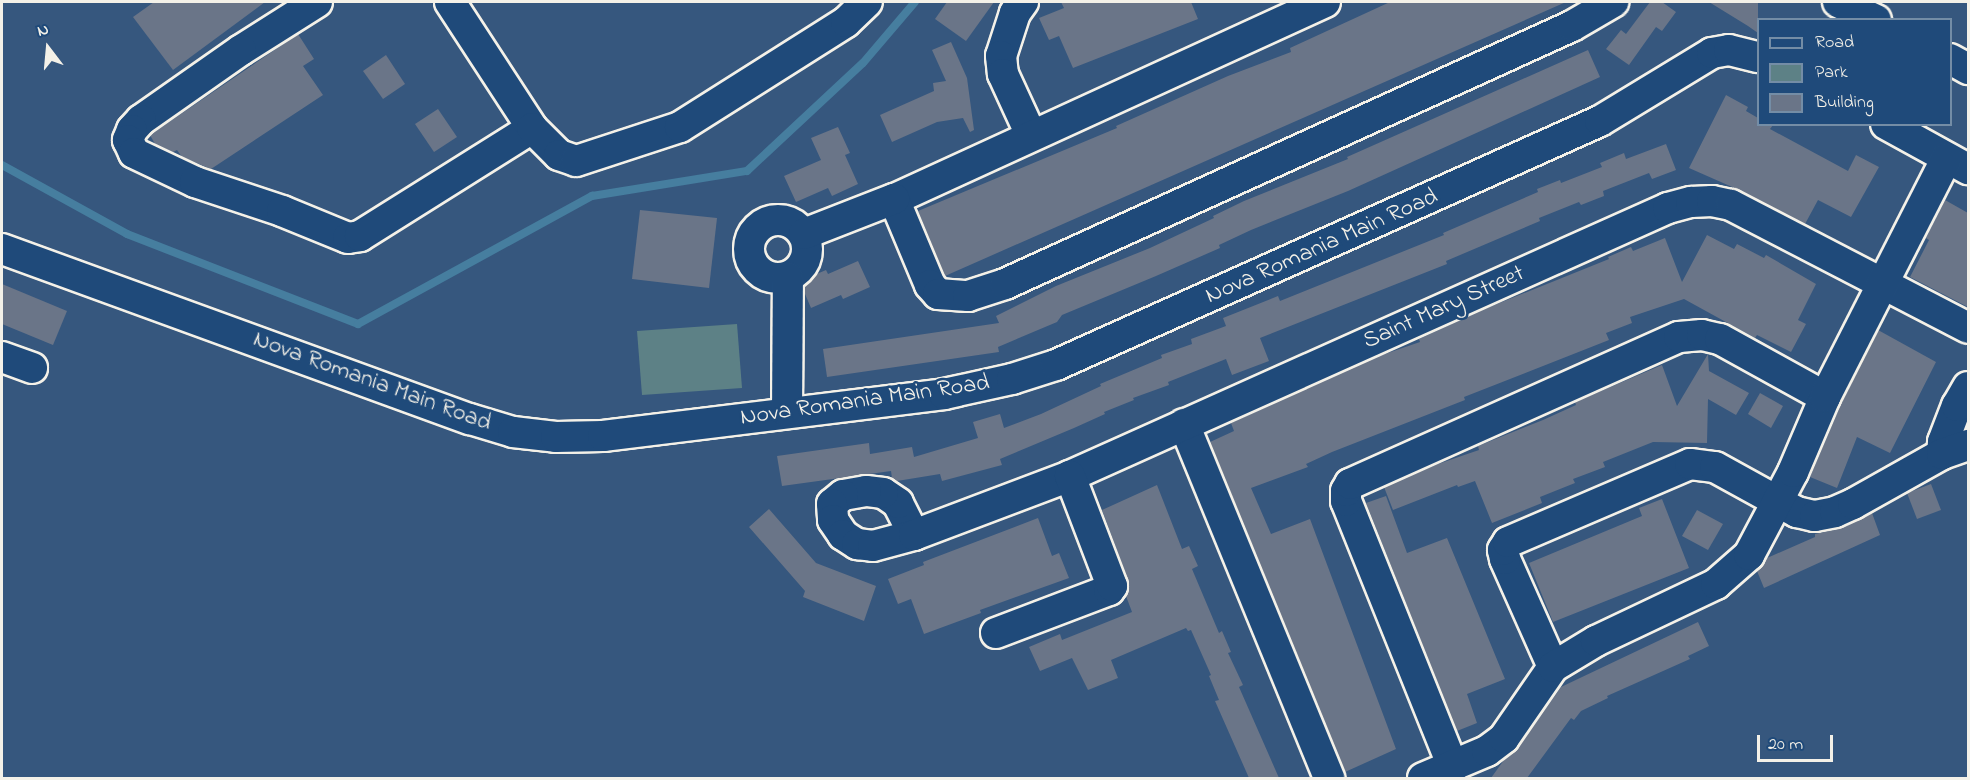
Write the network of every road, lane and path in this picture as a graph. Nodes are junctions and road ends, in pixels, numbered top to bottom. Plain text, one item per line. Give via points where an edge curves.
1 (317, 2) edge
2 (450, 2) edge
3 (867, 2) edge
4 (1023, 2) edge
5 (1325, 2) edge
6 (1613, 2) edge
7 (1289, 8) edge
8 (1757, 57) edge
9 (1952, 60) edge
10 (1968, 69) edge
11 (1890, 126) edge
12 (532, 128) junction
13 (1031, 135) junction
14 (1958, 163) edge
15 (894, 199) junction
16 (804, 234) junction
17 (2, 249) edge
18 (788, 277) junction
19 (1882, 285) junction
20 (1968, 328) edge
21 (2, 357) edge
22 (32, 368) dead end
23 (1968, 387) edge
24 (1824, 397) junction
25 (787, 412) junction
26 (1185, 424) junction
27 (1955, 449) edge
28 (1070, 476) junction
29 (1778, 500) junction
30 (914, 535) dead end
31 (996, 633) dead end
32 (1553, 667) junction
33 (1454, 767) junction
34 (1329, 778) edge
35 (1423, 778) edge

1 - 12 street via 141,120 128,140 134,153 195,182 348,238 360,236
2 - 12 street
3 - 12 street via 846,21 680,127 576,161 559,155
4 - 13 street via 1001,56 1003,74
5 - 7 street
6 - 15 street via 1572,26 1005,285 968,296 938,294 930,285
7 - 13 street
8 - 25 street, Nova Romania Main Road via 1729,51 1712,53 1600,121 1056,365 944,394
9 - 10 street
11 - 14 street
13 - 15 street
14 - 19 street
15 - 16 street
16 - 18 street via 808,254 804,265
16 - 18 street via 788,221 776,220 766,222 752,236 749,255 753,264 769,277
17 - 25 street, Nova Romania Main Road via 513,432 556,437 603,436
18 - 25 street
19 - 20 street, Saint Mary Street
19 - 24 street
19 - 26 street, Saint Mary Street via 1731,205 1691,202 1668,208
21 - 22 street
23 - 27 street via 1943,442
24 - 29 street
24 - 33 street via 1720,339 1702,335 1679,337 1350,484 1346,501
26 - 28 street, Saint Mary Street
26 - 34 street
27 - 29 street via 1834,512 1815,516 1797,512
28 - 30 street, Saint Mary Street
28 - 31 street via 1112,586
29 - 32 street via 1749,555 1716,584 1596,641
29 - 32 street via 1715,467 1690,464 1508,542 1503,550 1505,559
32 - 33 street via 1504,738
33 - 35 street

